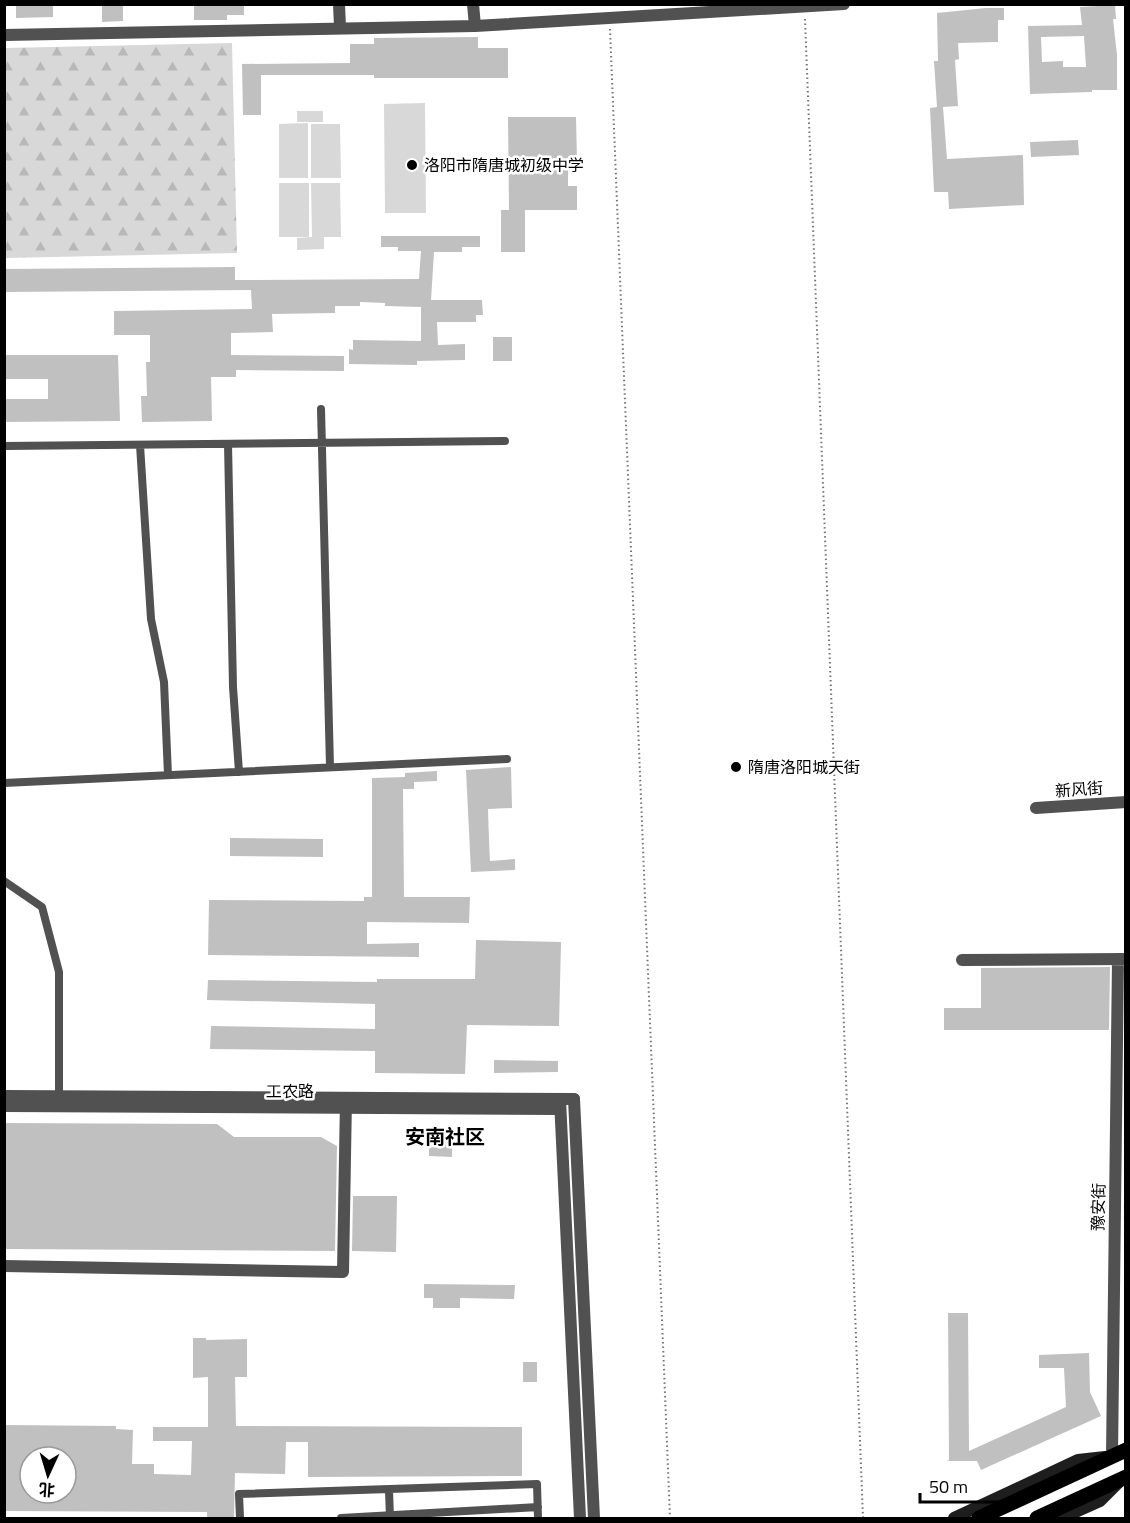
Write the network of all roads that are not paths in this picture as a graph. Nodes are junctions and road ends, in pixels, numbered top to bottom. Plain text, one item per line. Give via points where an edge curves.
1 (339, 4) edge
2 (473, 4) edge
3 (844, 4) edge
4 (475, 26) junction
5 (340, 27) junction
6 (4, 35) edge
7 (321, 409) dead end
8 (505, 441) dead end
9 (322, 443) junction
10 (228, 444) junction
11 (140, 445) junction
12 (4, 446) edge
13 (507, 759) dead end
14 (330, 767) junction
15 (239, 772) junction
16 (168, 775) junction
17 (4, 783) edge
18 (1125, 802) edge
19 (1036, 808) dead end
20 (4, 881) edge
21 (1121, 959) edge
22 (962, 960) dead end
23 (4, 1096) edge
24 (59, 1101) junction
25 (346, 1103) junction
26 (560, 1104) junction
27 (4, 1106) edge
28 (4, 1266) edge
29 (1121, 1454) edge
30 (1124, 1477) edge
31 (389, 1490) junction
32 (538, 1507) junction
33 (390, 1517) edge
34 (240, 1518) edge
35 (341, 1518) edge
36 (538, 1518) edge
37 (580, 1518) edge
38 (594, 1518) edge
39 (954, 1518) edge
40 (979, 1518) edge
41 (1037, 1518) edge
42 (1062, 1518) edge

1 - 5 street
2 - 4 street
3 - 4 street
4 - 5 street
5 - 6 street
7 - 9 lane
8 - 9 lane
9 - 10 lane
9 - 14 lane
10 - 11 lane
10 - 15 lane via 233,687
11 - 12 lane
11 - 16 lane via 151,619 164,682
13 - 14 lane
14 - 15 lane
15 - 16 lane
16 - 17 lane
18 - 19 street, 新风街
20 - 24 lane via 42,907 59,972
21 - 22 street
21 - 29 street, 豫安街
23 - 24 street, 工农路
24 - 25 street, 工农路
24 - 27 street, 工农路
25 - 26 street, 工农路
25 - 28 street via 343,1272
26 - 37 street
26 - 38 street, 工农路 via 574,1104
29 - 39 main road via 1078,1460
29 - 40 main road
30 - 41 main road
30 - 42 main road via 1100,1501
31 - 32 lane via 537,1484
31 - 33 lane
31 - 34 lane via 239,1494
32 - 33 lane
32 - 36 lane
33 - 35 lane

